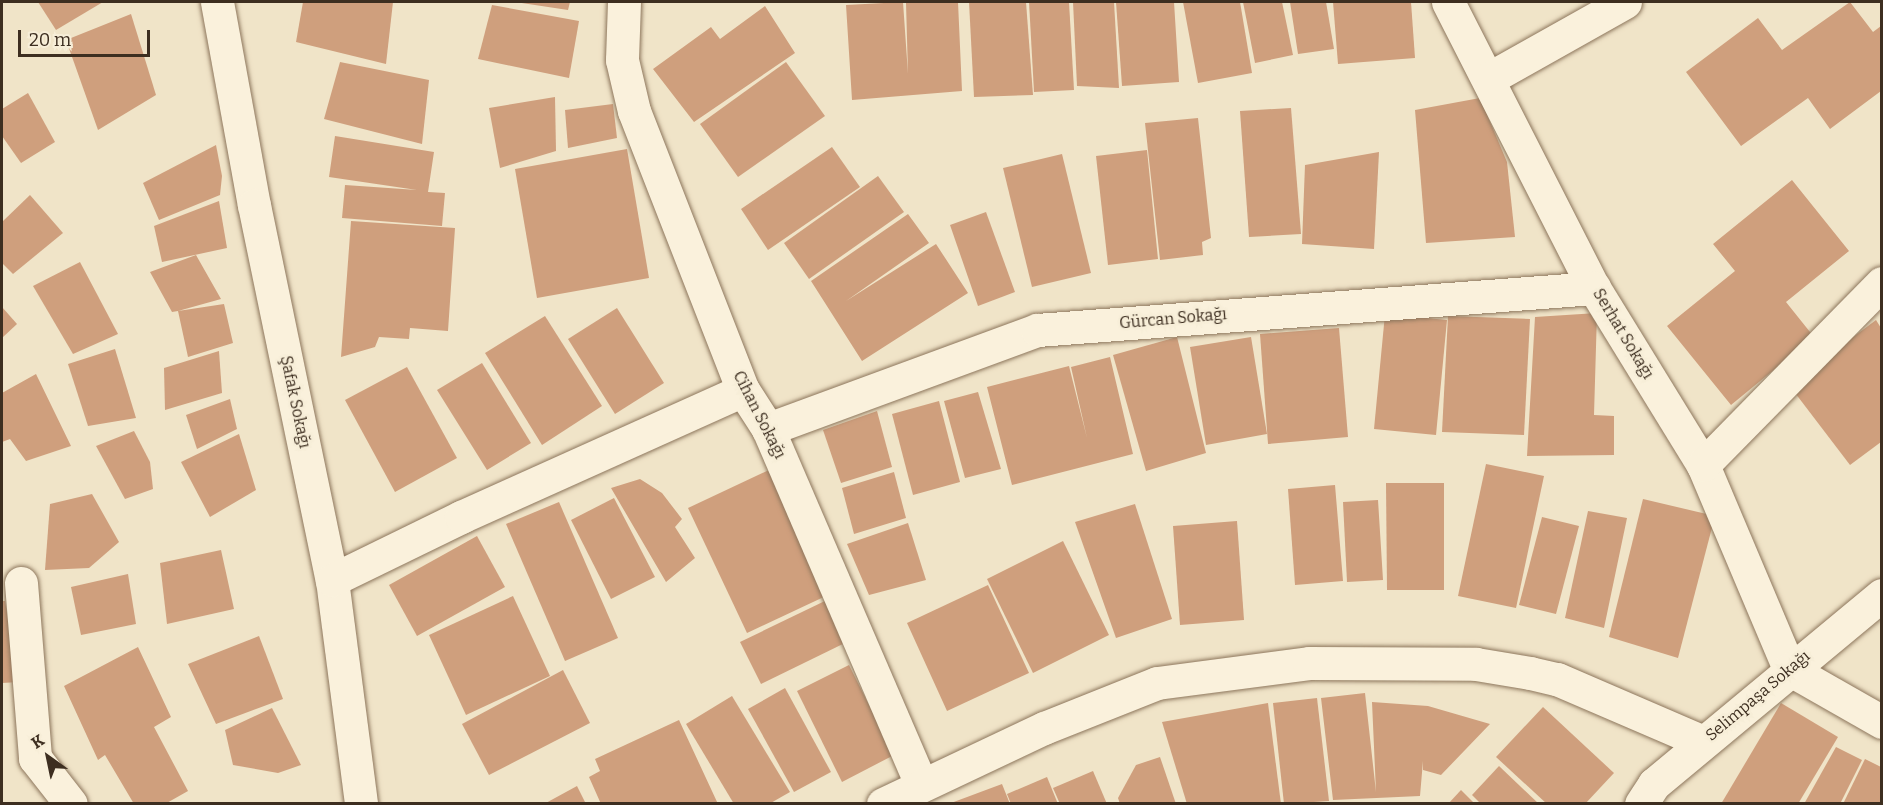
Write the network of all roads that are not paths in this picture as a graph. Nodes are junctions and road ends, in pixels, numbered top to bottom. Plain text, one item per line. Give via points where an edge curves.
1 (217, 2) edge
2 (624, 2) edge
3 (1448, 2) edge
4 (1624, 2) edge
5 (1488, 79) junction
6 (1881, 283) edge
7 (1594, 288) junction
8 (743, 390) junction
9 (768, 429) junction
10 (1703, 465) junction
11 (332, 580) junction
12 (21, 583) dead end
13 (1881, 595) edge
14 (1789, 669) junction
15 (1881, 722) edge
16 (1703, 742) junction
17 (921, 784) junction
18 (71, 804) edge
19 (361, 804) edge
20 (883, 804) edge
21 (1641, 804) edge

1 - 11 street, Şafak Sokağı via 254,205
2 - 8 street, Cihan Sokağı via 622,60 634,111
3 - 5 street, Serhat Sokağı
4 - 5 street
5 - 7 street, Serhat Sokağı
6 - 10 street
7 - 9 street, Gürcan Sokağı via 1038,330
7 - 10 street, Serhat Sokağı
8 - 9 street, Cihan Sokağı
8 - 11 street via 461,517
9 - 17 street, Cihan Sokağı
10 - 14 street, Serhat Sokağı
11 - 19 street, Şafak Sokağı
12 - 18 street via 35,758
13 - 14 street, Selimpaşa Sokağı
14 - 15 street
14 - 16 street, Selimpaşa Sokağı
16 - 17 street via 1557,679 1530,673 1476,664 1309,663 1157,683 1100,704
16 - 21 street, Selimpaşa Sokağı via 1654,784
17 - 20 street

